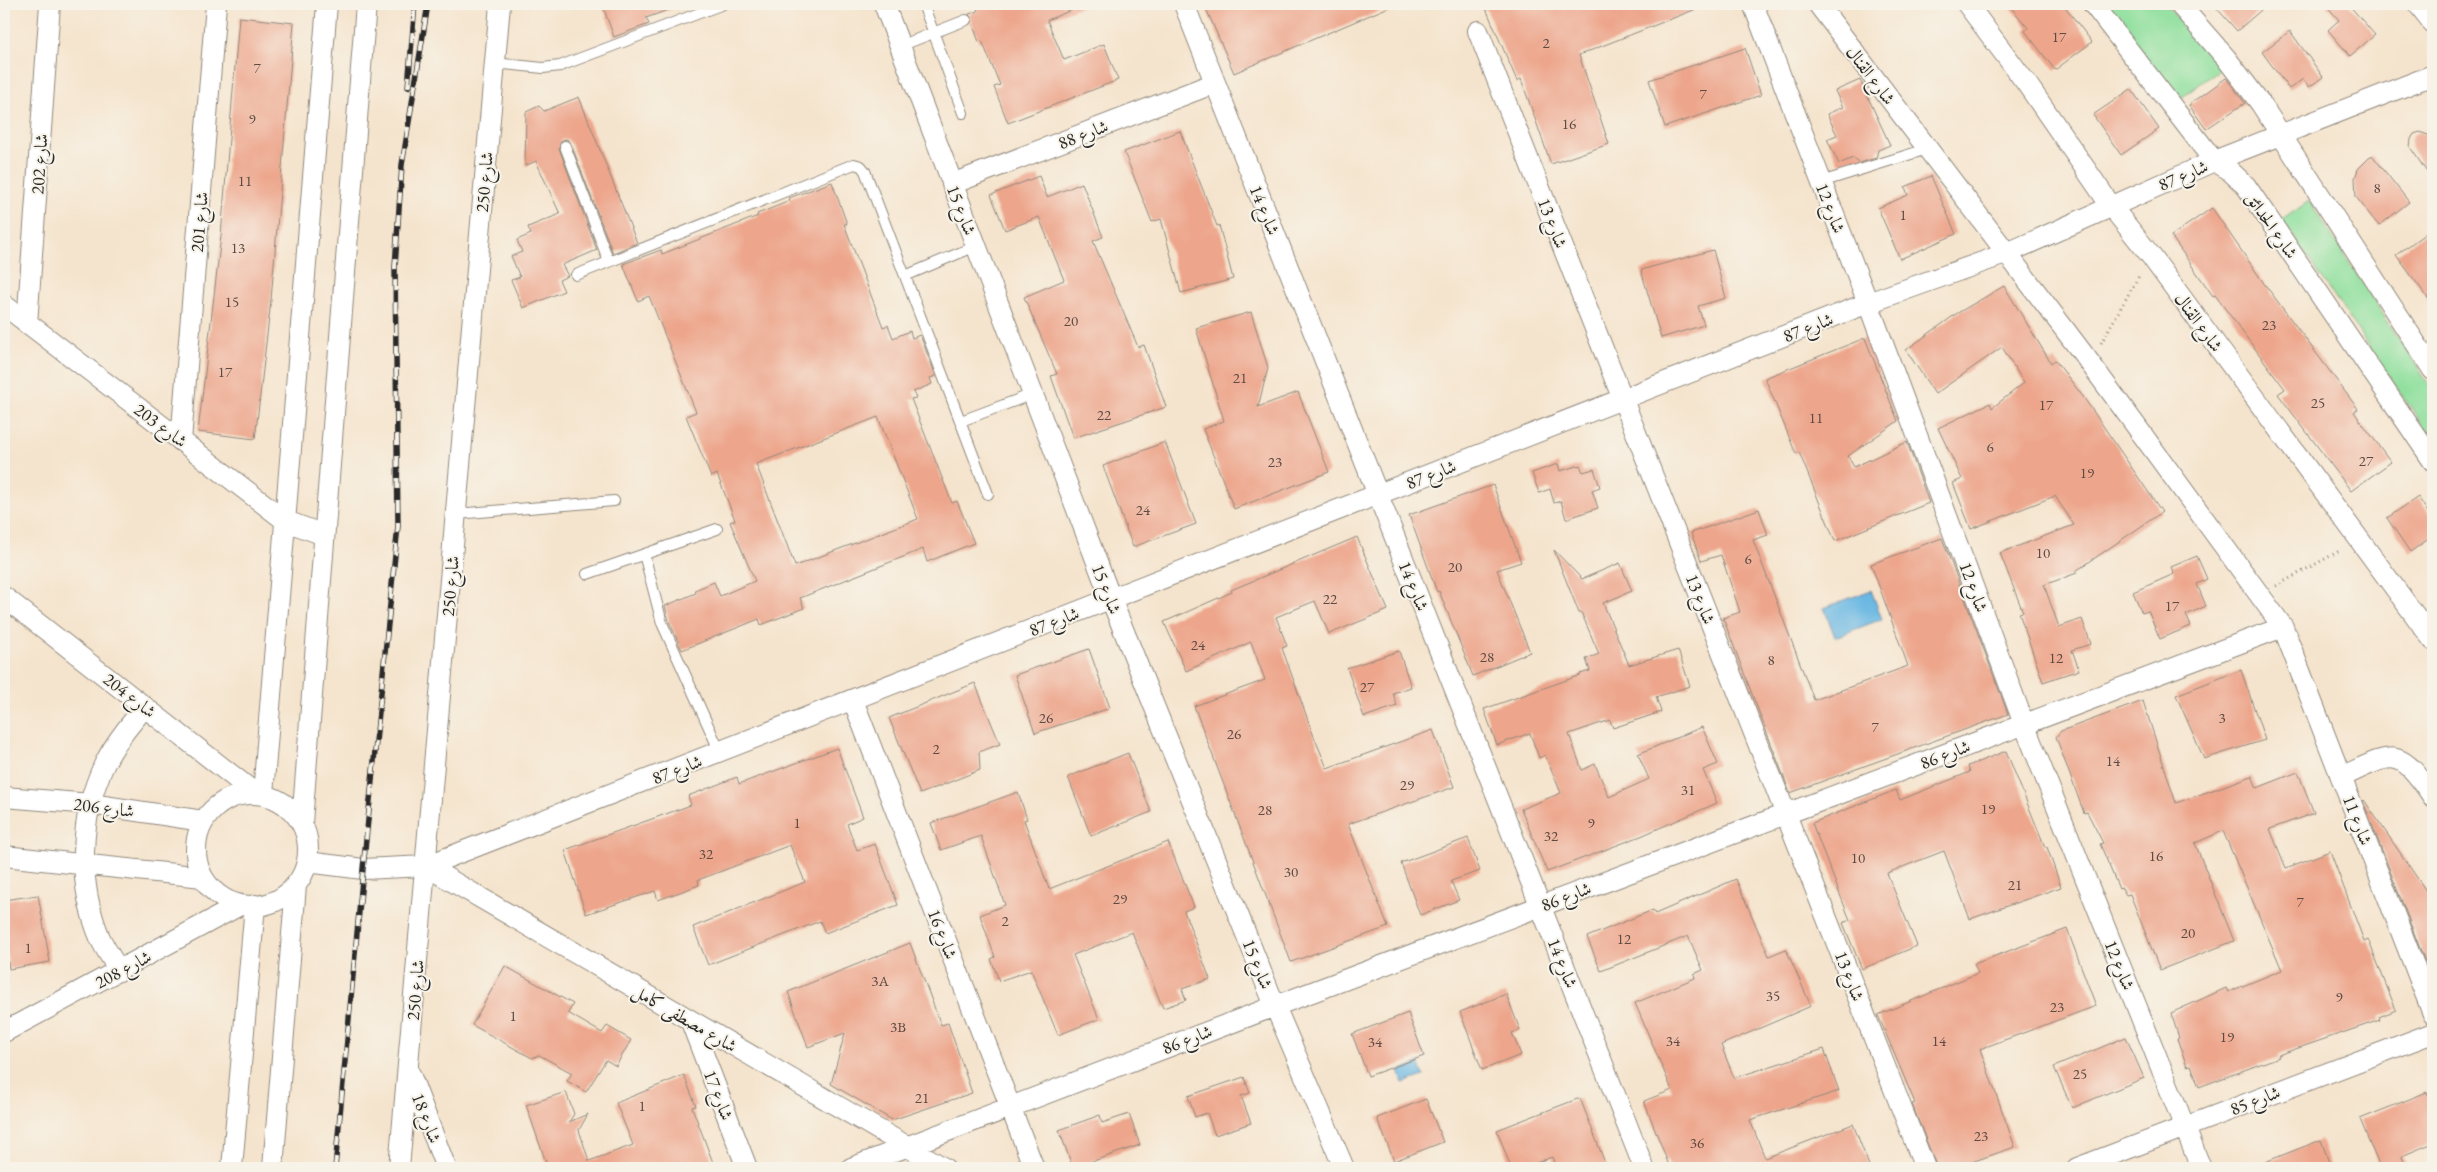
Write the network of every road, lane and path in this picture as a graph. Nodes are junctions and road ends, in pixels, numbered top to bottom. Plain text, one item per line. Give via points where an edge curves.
1 (50, 4) edge
2 (216, 4) edge
3 (327, 4) edge
4 (366, 4) edge
5 (500, 4) edge
6 (723, 4) edge
7 (884, 4) edge
8 (923, 4) edge
9 (1184, 4) edge
10 (1753, 4) edge
11 (1818, 4) edge
12 (1967, 4) edge
13 (2093, 4) edge
14 (2179, 4) edge
15 (2418, 4) edge
16 (966, 20) dead end
17 (2433, 24) edge
18 (1478, 30) dead end
19 (934, 32) junction
20 (900, 46) junction
21 (494, 63) junction
22 (2433, 75) edge
23 (1215, 83) junction
24 (963, 113) dead end
25 (2282, 136) junction
26 (565, 146) dead end
27 (1927, 149) junction
28 (2214, 161) junction
29 (1822, 182) junction
30 (952, 184) junction
31 (2111, 206) junction
32 (976, 246) junction
33 (2006, 254) junction
34 (2150, 256) junction
35 (609, 262) junction
36 (576, 275) dead end
37 (905, 276) junction
38 (1868, 303) junction
39 (4, 305) edge
40 (27, 324) junction
41 (2090, 363) junction
42 (2433, 370) edge
43 (1033, 394) junction
44 (1623, 399) junction
45 (961, 421) junction
46 (181, 441) junction
47 (2433, 461) edge
48 (988, 494) dead end
49 (1378, 495) junction
50 (614, 501) dead end
51 (456, 514) junction
52 (286, 521) junction
53 (717, 529) dead end
54 (324, 535) junction
55 (2359, 539) junction
56 (644, 554) junction
57 (587, 574) dead end
58 (2260, 595) junction
59 (4, 597) edge
60 (1111, 599) junction
61 (2282, 626) junction
62 (2433, 640) edge
63 (853, 700) junction
64 (145, 707) junction
65 (2024, 724) junction
66 (720, 752) junction
67 (2341, 777) junction
68 (260, 794) junction
69 (4, 796) edge
70 (2433, 796) edge
71 (91, 804) junction
72 (1786, 814) junction
73 (203, 821) junction
74 (302, 823) junction
75 (4, 856) edge
76 (307, 862) junction
77 (84, 863) junction
78 (426, 866) junction
79 (203, 877) junction
80 (296, 885) junction
81 (248, 905) junction
82 (1541, 906) junction
83 (119, 971) junction
84 (1275, 1006) junction
85 (2433, 1014) edge
86 (691, 1022) junction
87 (4, 1032) edge
88 (2433, 1033) edge
89 (408, 1069) junction
90 (1010, 1107) junction
91 (2184, 1126) junction
92 (909, 1146) junction
93 (232, 1168) edge
94 (273, 1168) edge
95 (399, 1168) edge
96 (446, 1168) edge
97 (747, 1168) edge
98 (851, 1168) edge
99 (944, 1168) edge
100 (1034, 1168) edge
101 (1344, 1168) edge
102 (1644, 1168) edge
103 (1925, 1168) edge
104 (2077, 1168) edge
105 (2201, 1168) edge

1 - 40 street, شارع 202
2 - 46 street, شارع 201
3 - 52 street
4 - 54 street
5 - 21 street, شارع 250
6 - 21 lane via 560,66 543,68
7 - 20 street, شارع 15
8 - 19 lane
9 - 23 street, شارع 14
10 - 29 street, شارع 12
11 - 27 street, شارع القنال
12 - 31 street, شارع القنال
13 - 28 street, شارع الحدائق
14 - 25 street via 2226,58
15 - 17 street
16 - 19 lane
18 - 44 street, شارع 13
19 - 20 lane
19 - 24 lane
20 - 30 street, شارع 15
21 - 51 street, شارع 250
22 - 25 street, شارع 87
23 - 30 street, شارع 88
23 - 49 street, شارع 14
25 - 28 street, شارع 87
25 - 42 street
26 - 35 lane
27 - 29 lane
27 - 33 street, شارع القنال
28 - 31 street, شارع 87
28 - 47 street, شارع الحدائق via 2246,186
29 - 38 street, شارع 12
30 - 32 street, شارع 15
31 - 33 street, شارع 87
31 - 34 street, شارع القنال
32 - 37 lane
32 - 43 street, شارع 15
33 - 38 street, شارع 87
33 - 41 street, شارع القنال
34 - 41 path
34 - 55 street, شارع القنال
35 - 36 lane
35 - 37 lane via 854,164 865,171
37 - 45 lane
38 - 44 street, شارع 87
38 - 65 street, شارع 12
39 - 40 street, شارع 203
40 - 46 street, شارع 203
41 - 58 street, شارع القنال
43 - 45 lane
43 - 60 street, شارع 15
44 - 49 street, شارع 87
44 - 72 street, شارع 13
45 - 48 lane
46 - 52 street, شارع 203
49 - 60 street, شارع 87
49 - 82 street, شارع 14
50 - 51 lane
51 - 78 street, شارع 250
52 - 54 street, شارع 203
52 - 68 street
53 - 56 lane
54 - 74 street
55 - 58 path
55 - 62 street, شارع القنال
56 - 57 lane
56 - 66 lane via 662,624
58 - 61 street, شارع القنال
59 - 64 street, شارع 204
60 - 63 street, شارع 87
60 - 84 street, شارع 15
61 - 65 street, شارع 86
61 - 67 street, شارع 11
63 - 66 street, شارع 87
63 - 90 street, شارع 16
64 - 68 street, شارع 204
64 - 71 street via 122,733 104,764
65 - 72 street, شارع 86
65 - 91 street, شارع 12
66 - 78 street, شارع 87
67 - 70 street via 2384,758 2395,758 2415,769
67 - 85 street, شارع 11
68 - 73 street via 232,797 220,803
68 - 74 street via 278,800
69 - 71 street, شارع 206
71 - 73 street, شارع 206
71 - 77 street via 85,826
72 - 82 street, شارع 86
72 - 103 street, شارع 13
73 - 79 street via 195,849
74 - 76 street via 308,842
75 - 77 street
76 - 78 street via 363,869
76 - 80 street
77 - 79 street
77 - 83 street via 88,899 100,938
78 - 86 street, شارع مصطفى كامل
78 - 89 street, شارع 250
79 - 81 street via 212,890 225,899
80 - 81 street via 273,902
80 - 94 street
81 - 83 street, شارع 208
81 - 93 street
82 - 84 street, شارع 86
82 - 102 street, شارع 14
83 - 87 street, شارع 208
84 - 90 street, شارع 86
84 - 101 street, شارع 15
86 - 92 street, شارع مصطفى كامل
86 - 97 street, شارع 17
88 - 91 street, شارع 85
89 - 95 street, شارع 250
89 - 96 street, شارع 18
90 - 92 street, شارع 86
90 - 100 street, شارع 16
91 - 104 street, شارع 85
91 - 105 street, شارع 12
92 - 98 street, شارع 86
92 - 99 street, شارع مصطفى كامل

